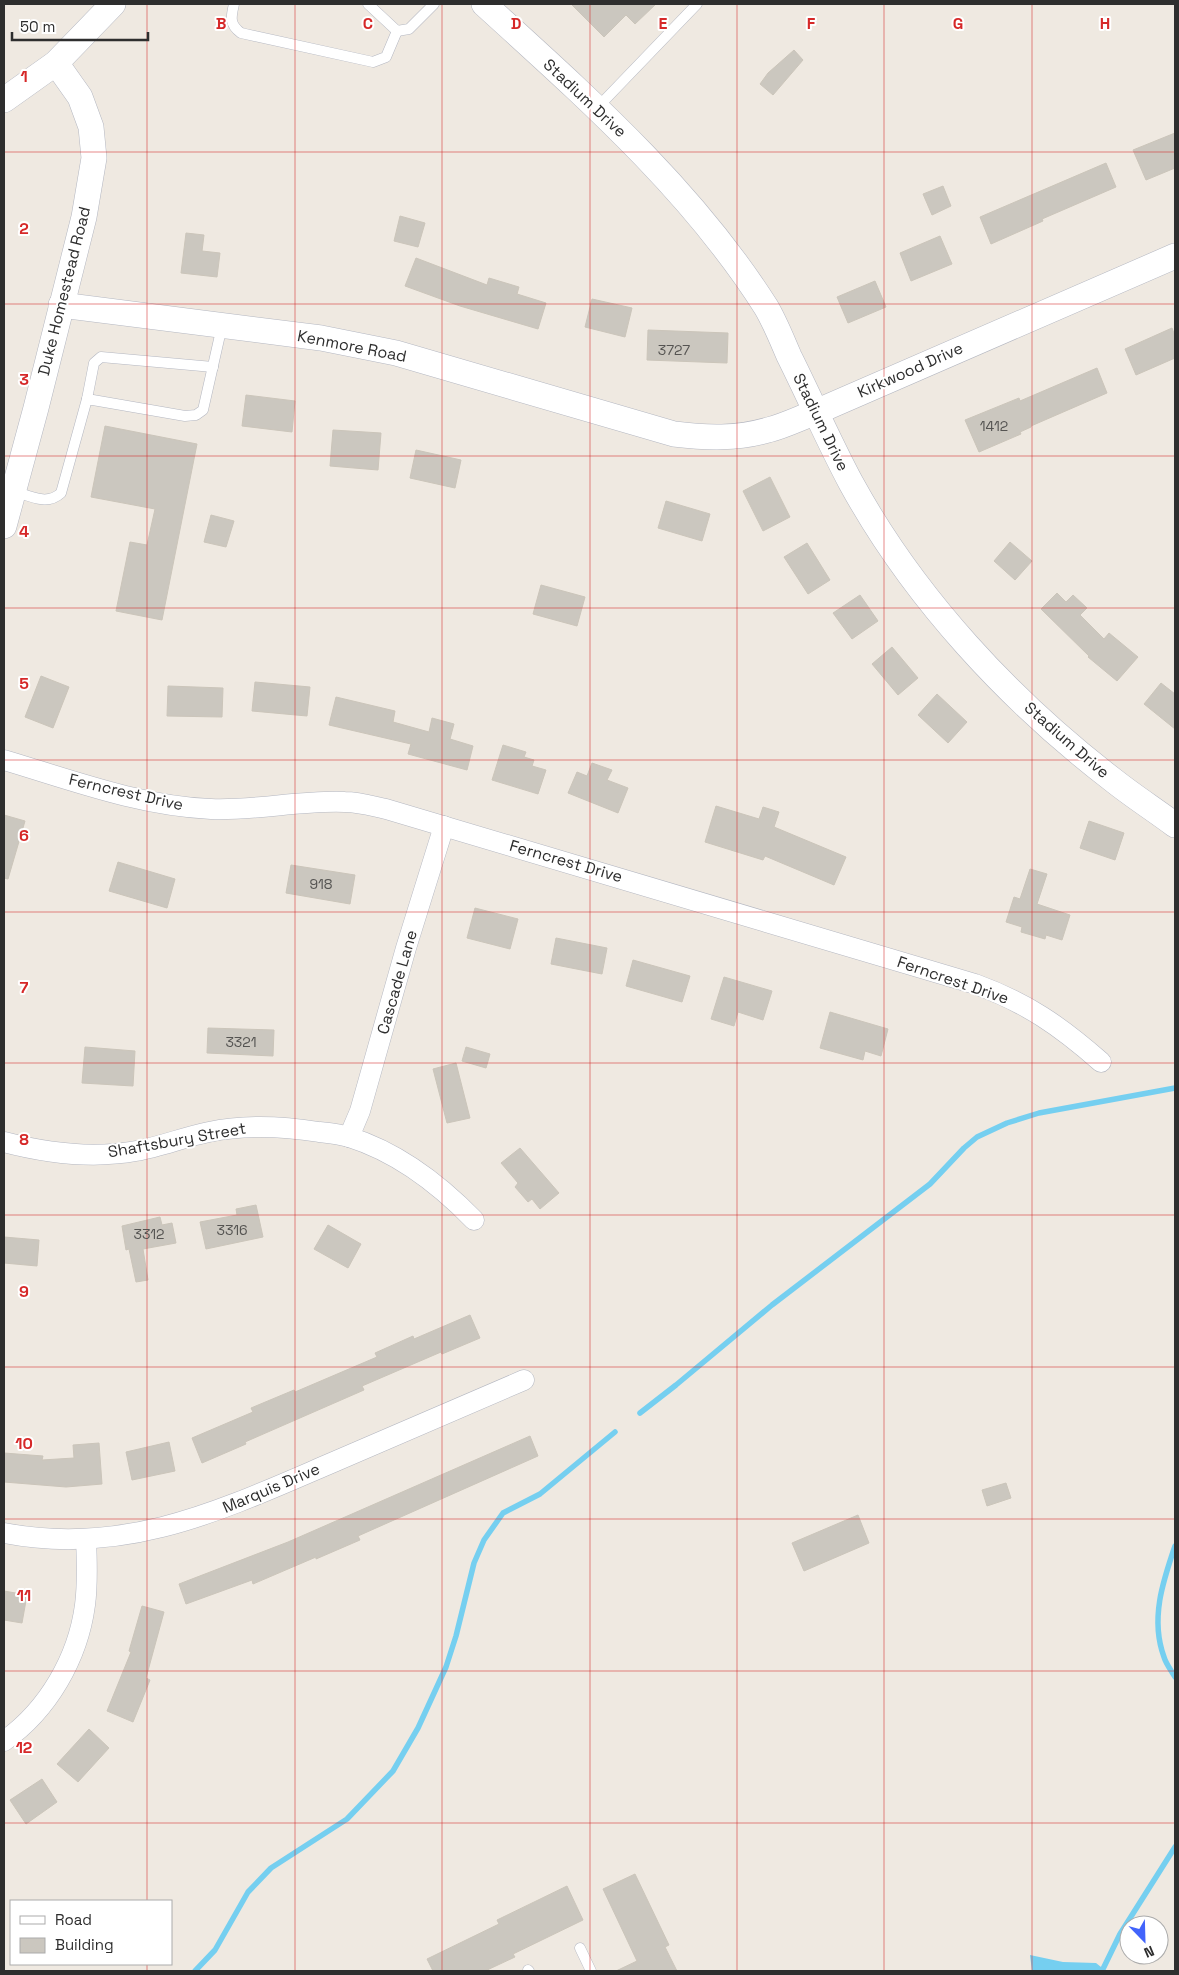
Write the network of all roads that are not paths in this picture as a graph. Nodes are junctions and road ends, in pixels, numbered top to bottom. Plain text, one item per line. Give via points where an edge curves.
1 (113, 4) edge
2 (234, 4) edge
3 (368, 4) edge
4 (434, 4) edge
5 (485, 4) edge
6 (697, 4) edge
7 (397, 31) junction
8 (56, 63) junction
9 (4, 100) edge
10 (597, 108) junction
11 (1175, 256) edge
12 (61, 306) junction
13 (222, 326) junction
14 (213, 367) junction
15 (87, 399) junction
16 (816, 412) junction
17 (635, 424) joint
18 (13, 491) junction
19 (4, 526) edge
20 (4, 760) edge
21 (1175, 825) edge
22 (444, 826) junction
23 (1101, 1062) dead end
24 (349, 1137) junction
25 (4, 1142) edge
26 (474, 1220) dead end
27 (524, 1380) dead end
28 (4, 1534) edge
29 (86, 1539) junction
30 (4, 1741) edge
31 (580, 1948) dead end
32 (591, 1971) edge

1 - 8 street
2 - 7 lane via 233,27 241,33 373,62 386,57
3 - 7 lane
4 - 7 lane via 409,29
5 - 10 street, Stadium Drive
6 - 10 lane
8 - 9 street
8 - 12 street, Duke Homestead Road via 80,97 94,142 84,217
10 - 16 street, Stadium Drive via 653,163 738,267 767,309
11 - 16 street, Kirkwood Drive
12 - 13 street, Kenmore Road
12 - 18 street, Duke Homestead Road
13 - 14 lane
13 - 17 street, Kenmore Road via 321,338 396,353
14 - 15 lane via 101,357 94,363
14 - 15 lane via 204,410 196,415 185,416
15 - 18 lane via 61,493 54,499 45,500
16 - 17 street, Kirkwood Drive via 769,430 735,437 674,434
16 - 21 street, Stadium Drive via 851,483 882,535 947,621 1035,713 1112,780
18 - 19 street, Duke Homestead Road
20 - 22 street, Ferncrest Drive via 164,804 238,809 346,802 386,809
22 - 23 street, Ferncrest Drive via 975,984 1004,995 1051,1021
22 - 24 street, Cascade Lane via 360,1111
24 - 25 street, Shaftsbury Street via 290,1127 242,1127 137,1151 90,1155 33,1149
24 - 26 street, Shaftsbury Street via 425,1177
27 - 29 street, Marquis Drive via 193,1520 126,1535
28 - 29 street, Marquis Drive
29 - 30 street via 85,1604 70,1659 48,1697
31 - 32 lane

